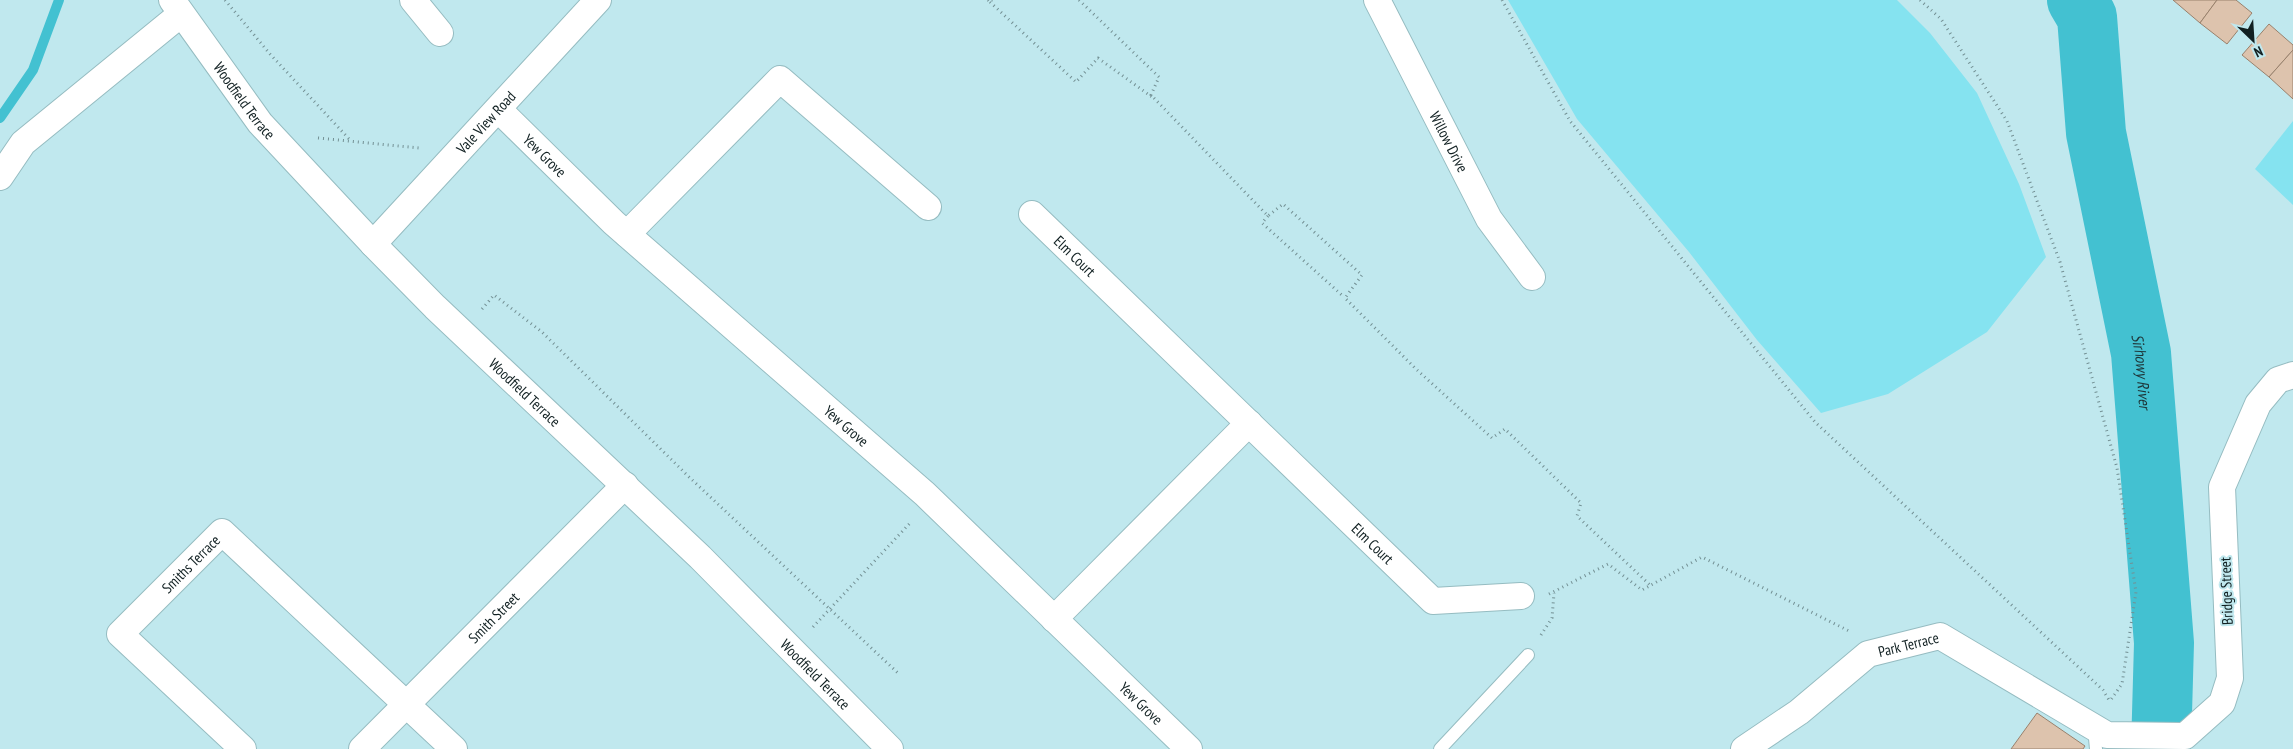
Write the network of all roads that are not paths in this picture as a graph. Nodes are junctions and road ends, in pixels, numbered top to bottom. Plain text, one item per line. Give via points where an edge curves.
1 (413, 0) edge
2 (598, 0) edge
3 (1377, 0) edge
4 (177, 7) edge
5 (440, 33) dead end
6 (498, 109) junction
7 (0, 177) edge
8 (928, 207) dead end
9 (1032, 214) dead end
10 (627, 234) junction
11 (373, 244) junction
12 (1532, 276) dead end
13 (2293, 375) edge
14 (1249, 423) junction
15 (625, 485) junction
16 (1521, 596) road end
17 (1054, 619) junction
18 (1528, 655) dead end
19 (407, 704) junction
20 (2099, 737) edge
21 (244, 749) edge
22 (362, 749) edge
23 (454, 749) edge
24 (890, 749) edge
25 (1189, 749) edge
26 (1440, 749) edge
27 (1744, 749) edge

1 - 5 street
2 - 6 street, Vale View Road
3 - 12 street, Willow Drive via 1489,219
4 - 7 street via 23,143
4 - 11 street, Woodfield Terrace via 270,134
6 - 10 street, Yew Grove
6 - 11 street, Vale View Road
8 - 10 street via 780,79
9 - 14 street, Elm Court
10 - 17 street, Yew Grove via 931,501
11 - 15 street, Woodfield Terrace
13 - 20 street, Bridge Street via 2278,380 2258,404 2222,487 2230,678 2222,703 2185,736
14 - 16 street, Elm Court via 1433,600
14 - 17 street
15 - 19 street, Smith Street
15 - 24 street, Woodfield Terrace
17 - 25 street, Yew Grove
18 - 26 lane
19 - 21 street, Smiths Terrace via 222,532 120,634
19 - 22 street, Smith Street
19 - 23 street
20 - 27 street, Park Terrace via 1940,636 1868,654 1799,712

